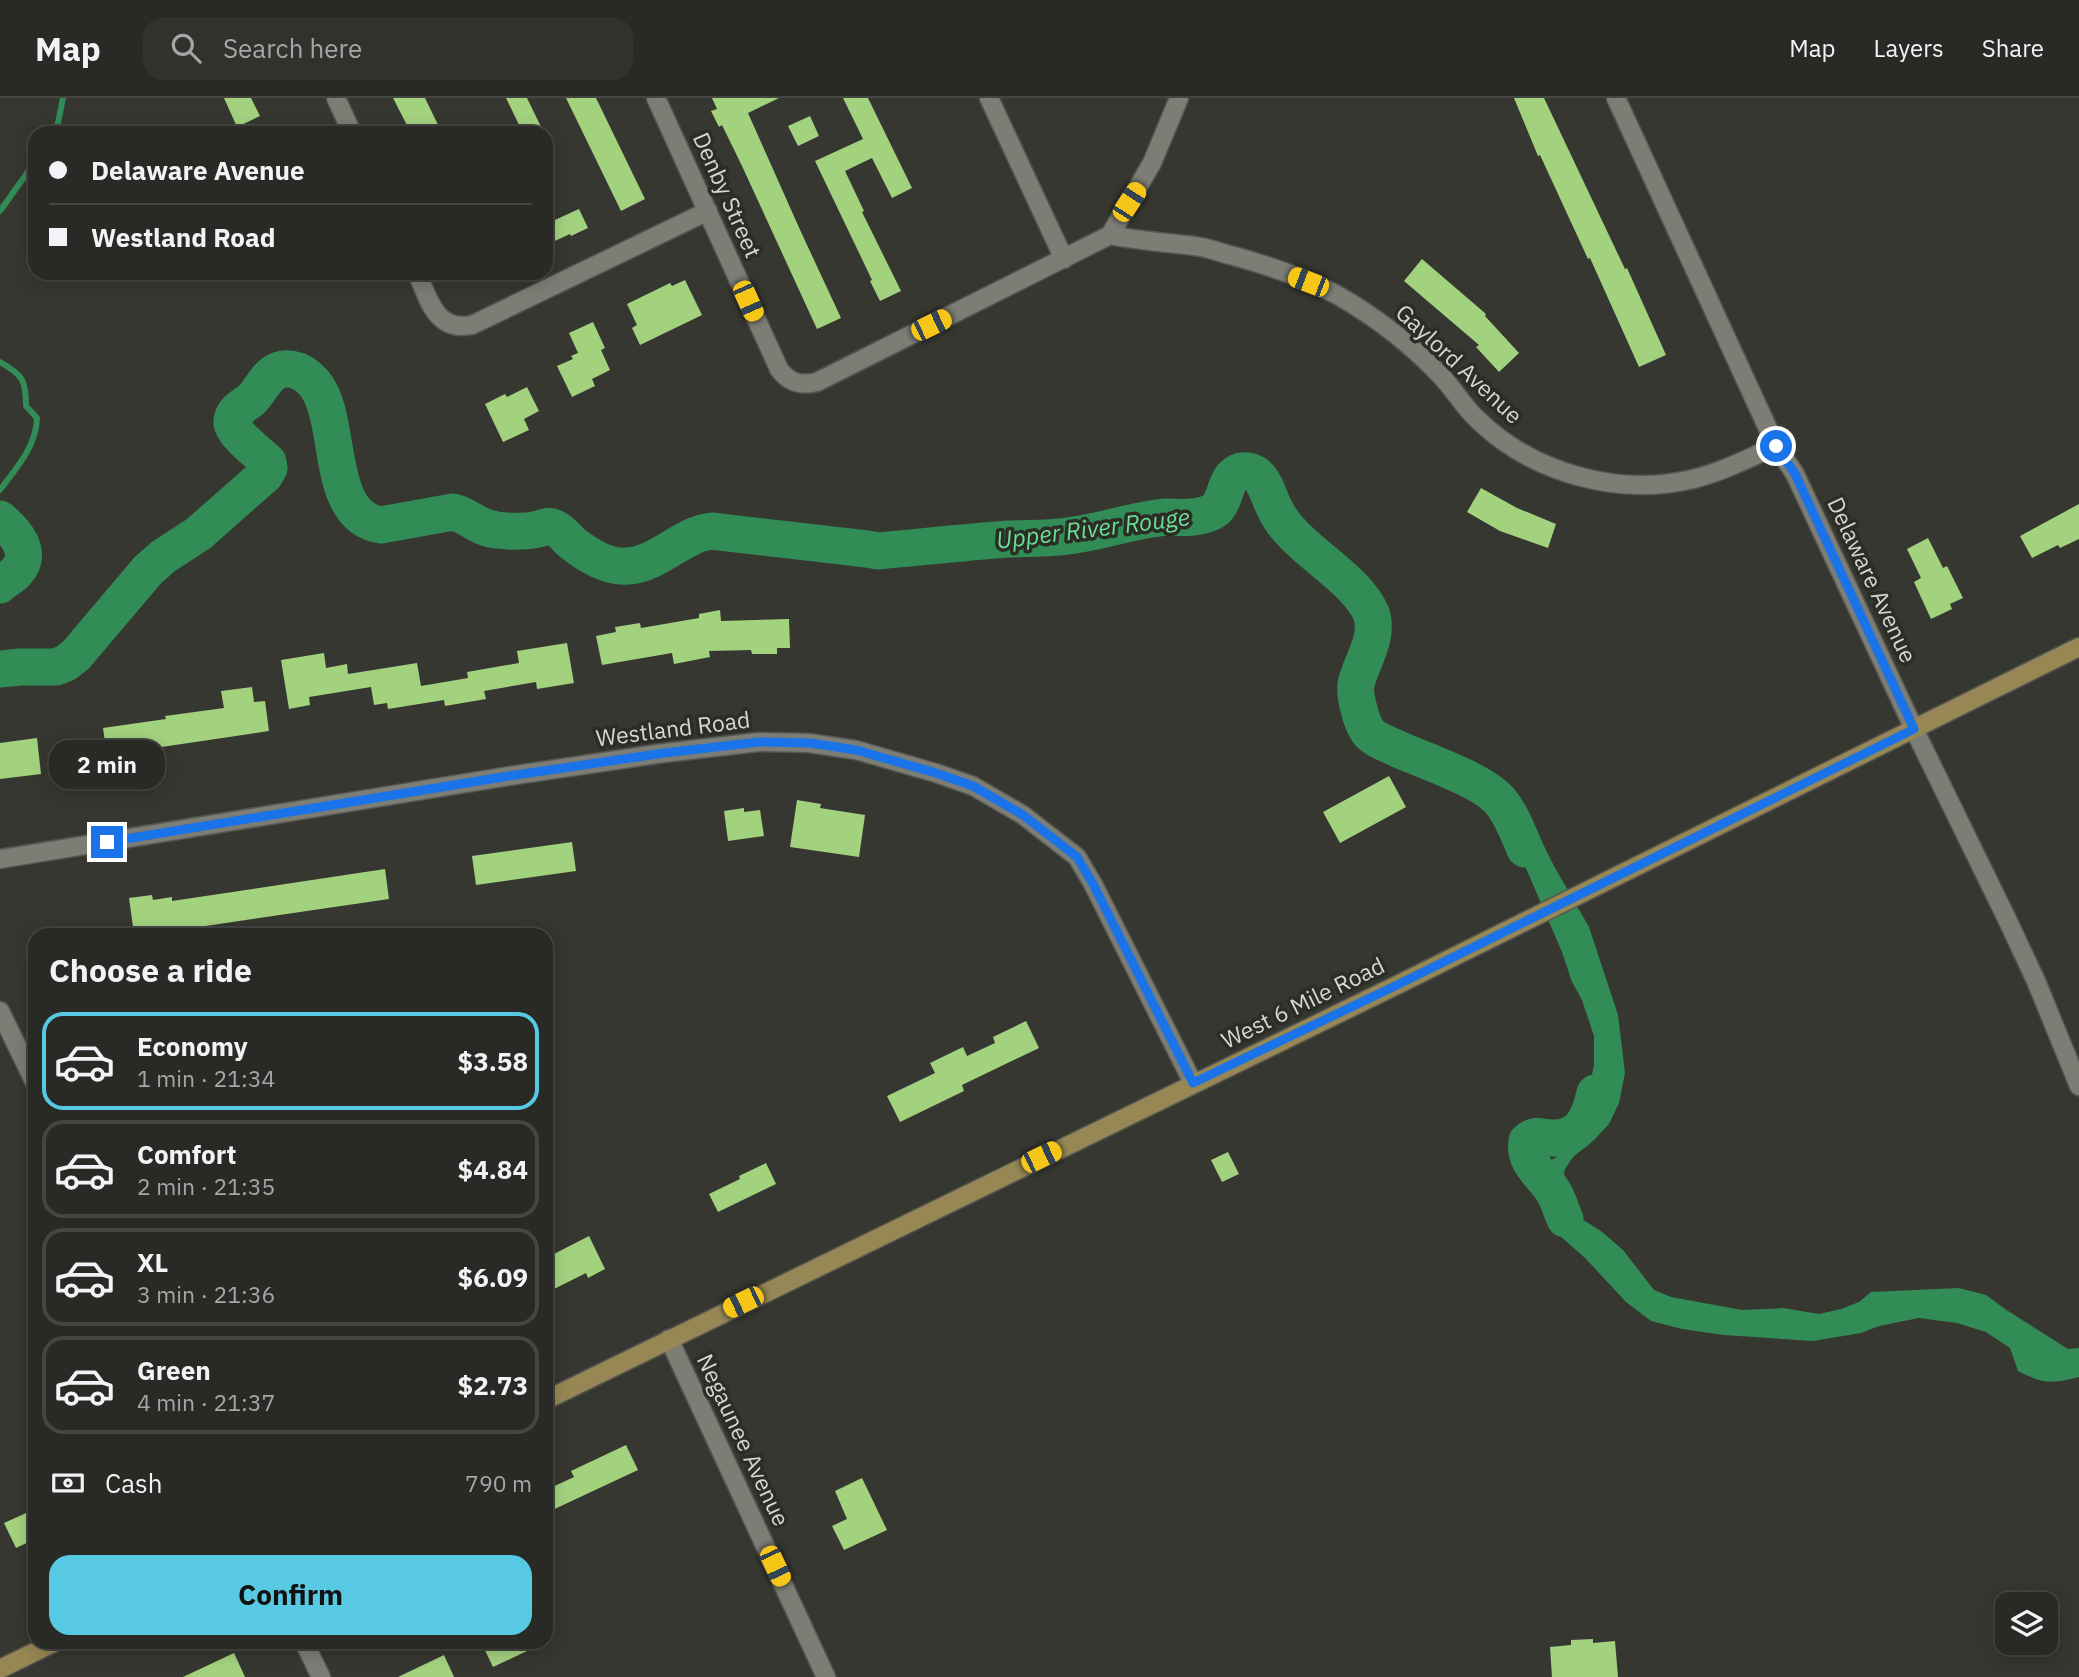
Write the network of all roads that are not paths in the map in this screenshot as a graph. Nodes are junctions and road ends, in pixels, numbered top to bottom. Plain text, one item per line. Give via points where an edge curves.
1 (336, 98) edge
2 (656, 98) edge
3 (989, 98) edge
4 (1179, 98) edge
5 (1615, 98) edge
6 (349, 126) edge
7 (708, 211) junction
8 (1110, 235) junction
9 (1064, 259) junction
10 (420, 280) edge
11 (1776, 446) junction
12 (2079, 648) edge
13 (1914, 729) junction
14 (0, 859) edge
15 (0, 1010) edge
16 (28, 1068) edge
17 (1193, 1083) junction
18 (2079, 1086) edge
19 (669, 1339) junction
20 (553, 1397) edge
21 (41, 1649) edge
22 (307, 1649) edge
23 (0, 1669) edge
24 (321, 1677) edge
25 (826, 1677) edge

1 - 6 street
2 - 7 street, Denby Street
3 - 9 street
4 - 8 street via 1152,163
5 - 11 street, Delaware Avenue
7 - 9 street, Denby Street via 779,369 795,383 817,382
7 - 10 street via 472,325 453,326 440,319
8 - 9 street
8 - 11 street, Gaylord Avenue via 1196,246 1277,269 1338,296 1413,350 1498,437 1571,474 1623,484 1670,483 1721,471
11 - 13 street, Delaware Avenue via 1795,474
12 - 13 main road, West 6 Mile Road
13 - 17 main road, West 6 Mile Road
13 - 18 street, Delaware Avenue via 2036,981
14 - 17 street, Westland Road via 664,753 759,742 856,750 973,786 1023,815 1077,857
15 - 16 street
17 - 19 main road, West 6 Mile Road
19 - 20 main road, West 6 Mile Road
19 - 25 street, Negaunee Avenue
21 - 23 main road
22 - 24 street

